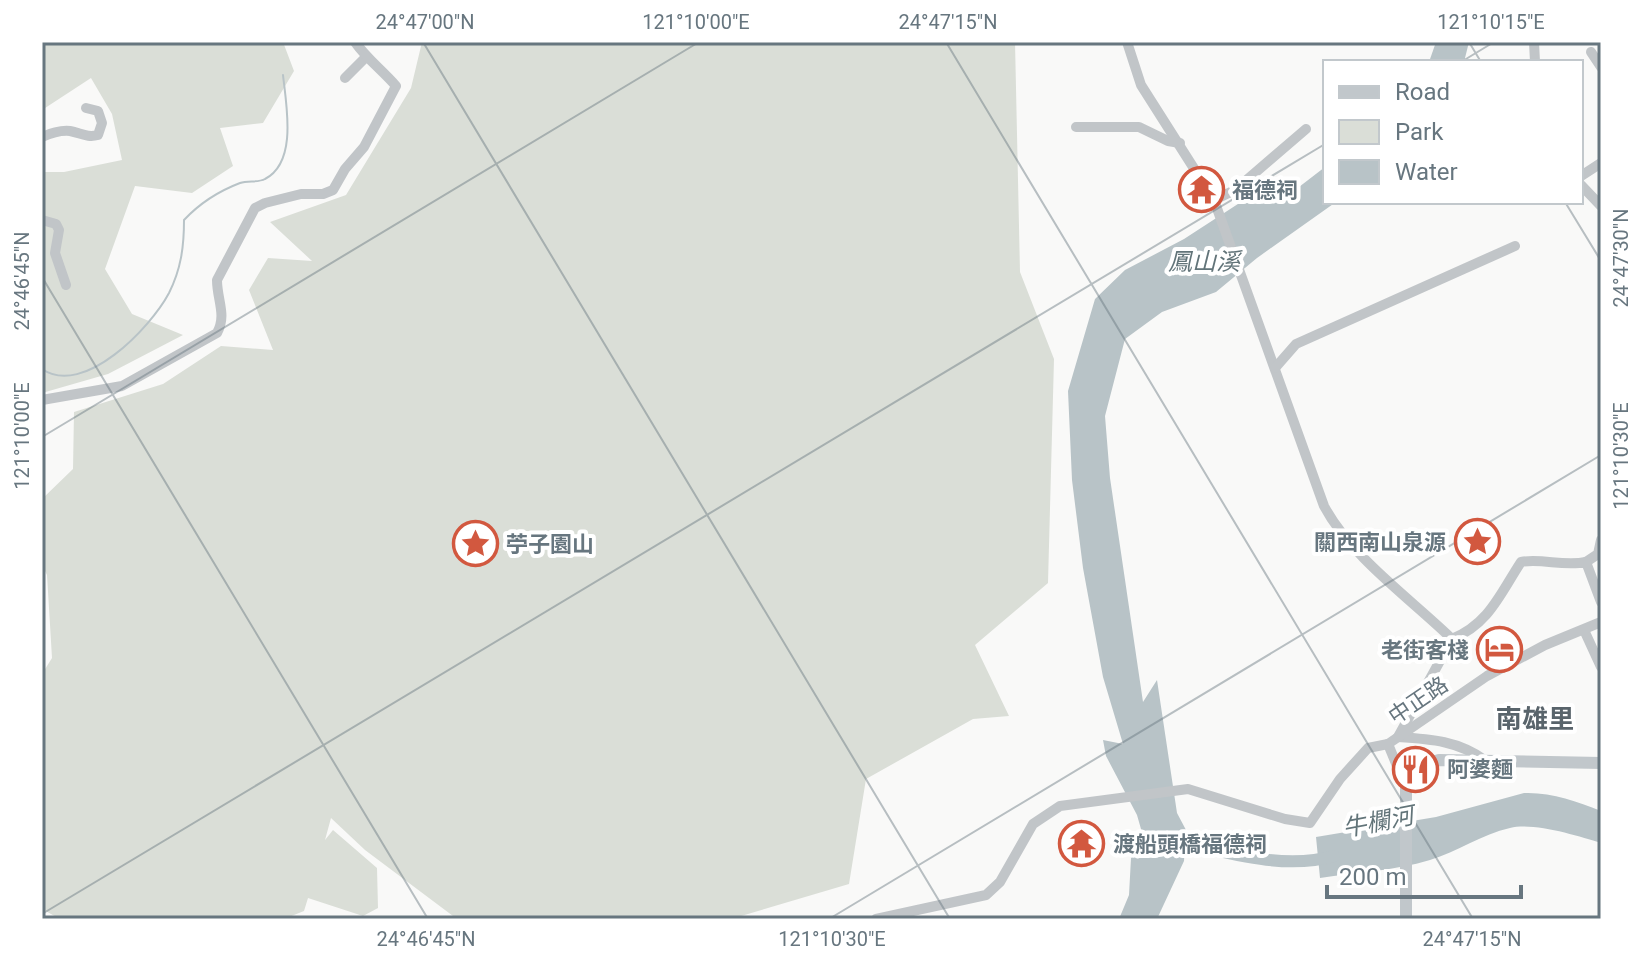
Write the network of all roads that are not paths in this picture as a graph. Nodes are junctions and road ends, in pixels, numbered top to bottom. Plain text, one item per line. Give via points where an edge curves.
1 (355, 42) edge
2 (1127, 42) edge
3 (1591, 52) dead end
4 (366, 57) junction
5 (1601, 67) edge
6 (345, 78) dead end
7 (86, 108) dead end
8 (1076, 127) dead end
9 (1306, 129) dead end
10 (42, 137) edge
11 (1180, 143) junction
12 (1601, 163) edge
13 (1583, 175) edge
14 (1583, 187) edge
15 (1214, 200) junction
16 (1601, 206) edge
17 (42, 220) edge
18 (1515, 246) dead end
19 (66, 285) dead end
20 (1275, 368) junction
21 (42, 400) edge
22 (1601, 540) edge
23 (1586, 562) junction
24 (1601, 602) edge
25 (1601, 622) edge
26 (1584, 630) junction
27 (1452, 639) junction
28 (1601, 667) edge
29 (1398, 737) junction
30 (1388, 744) junction
31 (1486, 761) junction
32 (1601, 763) edge
33 (1406, 788) junction
34 (876, 919) edge
35 (1406, 919) edge

1 - 4 street
2 - 11 street via 1141,85
3 - 5 street
4 - 6 street
4 - 21 street via 396,86 364,147 333,190 255,208 217,280 223,315 217,333 122,386
7 - 10 street via 98,111 98,135 58,131
8 - 11 street via 1139,127
9 - 15 street via 1235,190
11 - 15 street
12 - 13 street
14 - 16 street
15 - 20 street
17 - 19 street via 59,230 55,253
18 - 20 street via 1296,344
20 - 27 street via 1333,523
22 - 23 street via 1598,554
23 - 24 street
23 - 27 street via 1521,562 1487,617
25 - 26 street, 中正路
26 - 28 street
26 - 29 street, 中正路 via 1487,676
27 - 29 street
29 - 30 street, 中正路
29 - 31 street via 1436,739 1469,748
30 - 33 street
30 - 34 street, 中正路 via 1368,748 1310,823 1188,789 1060,806 1033,824 1000,882 986,895
31 - 32 main road
31 - 33 main road via 1430,763
33 - 35 main road

